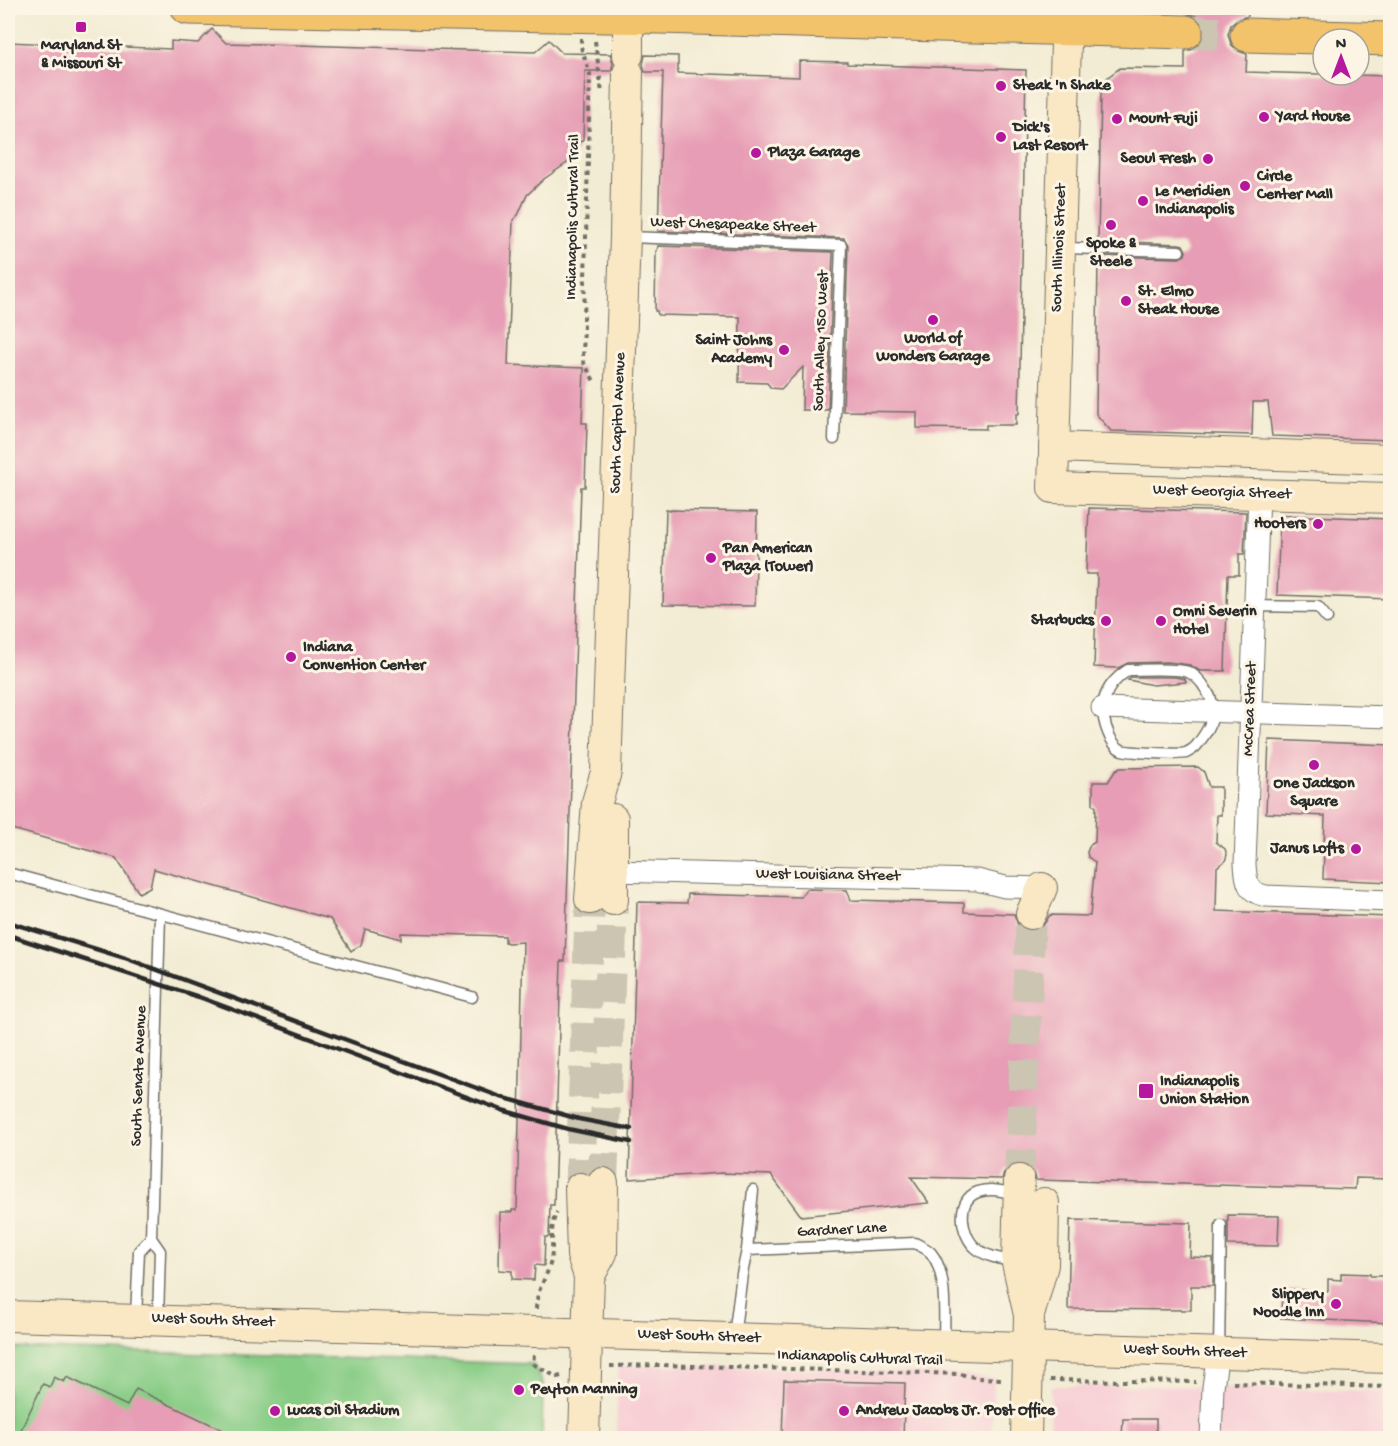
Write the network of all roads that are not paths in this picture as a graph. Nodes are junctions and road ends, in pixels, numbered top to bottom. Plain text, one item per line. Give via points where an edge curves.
1 (188, 8) edge
2 (272, 9) edge
3 (628, 12) edge
4 (1067, 18) edge
5 (1186, 32) tunnel mouth
6 (1248, 35) tunnel mouth
7 (1390, 39) edge
8 (625, 237) junction
9 (841, 245) joint
10 (1060, 248) junction
11 (1179, 252) dead end
12 (834, 439) dead end
13 (1054, 447) junction
14 (1390, 459) edge
15 (1053, 488) joint
16 (1259, 494) junction
17 (1390, 498) edge
18 (1255, 606) junction
19 (1327, 618) dead end
20 (1102, 708) junction
21 (1214, 712) junction
22 (1251, 713) junction
23 (1390, 717) edge
24 (8, 873) edge
25 (605, 890) joint
26 (1390, 900) edge
27 (1036, 901) dead end
28 (160, 914) junction
29 (472, 997) dead end
30 (753, 1190) dead end
31 (581, 1192) tunnel mouth
32 (1029, 1195) joint
33 (1221, 1225) dead end
34 (151, 1238) junction
35 (747, 1250) junction
36 (1030, 1264) junction
37 (8, 1316) edge
38 (147, 1319) junction
39 (587, 1333) junction
40 (734, 1338) junction
41 (944, 1344) junction
42 (1029, 1346) junction
43 (1218, 1353) junction
44 (1390, 1358) edge
45 (584, 1438) edge
46 (1026, 1438) edge
47 (1211, 1438) edge

1 - 2 main road
2 - 3 main road
3 - 4 main road
3 - 8 main road, South Capitol Avenue via 619,69
4 - 5 main road
4 - 10 main road, South Illinois Street
6 - 7 main road
8 - 9 lane, West Chesapeake Street
8 - 25 main road, South Capitol Avenue via 606,772 597,802
9 - 12 lane, South Alley 150 West
10 - 11 lane
10 - 13 main road, South Illinois Street
13 - 14 main road
13 - 15 main road, South Illinois Street
15 - 16 main road, West Georgia Street
16 - 17 main road, West Georgia Street
16 - 18 street, McCrea Street
18 - 19 lane via 1318,608
18 - 22 street, McCrea Street
20 - 21 street
20 - 21 lane via 1110,687 1128,670 1186,671 1202,682
20 - 21 lane via 1113,743 1122,751 1184,754 1194,749 1206,734
21 - 22 street
22 - 23 street
22 - 26 street, McCrea Street via 1245,864 1249,888 1266,896
24 - 28 lane
25 - 27 street, West Louisiana Street via 977,880
28 - 29 lane
28 - 34 lane, South Senate Avenue
30 - 35 lane
31 - 39 main road via 582,1255 589,1276
32 - 36 main road
32 - 36 lane via 1002,1190 977,1192 968,1198 963,1214 968,1240 977,1249 990,1256
33 - 43 lane
34 - 38 lane, South Senate Avenue via 160,1251
34 - 38 lane, South Senate Avenue via 139,1251
35 - 40 lane
35 - 41 lane, Gardner Lane via 915,1243 931,1253 940,1271
36 - 42 main road
37 - 38 main road, West South Street
38 - 39 main road, West South Street
39 - 40 main road, West South Street
39 - 45 main road
40 - 41 main road, West South Street
41 - 42 main road, West South Street
42 - 43 main road, West South Street
42 - 46 main road
43 - 44 main road, West South Street
43 - 47 street

